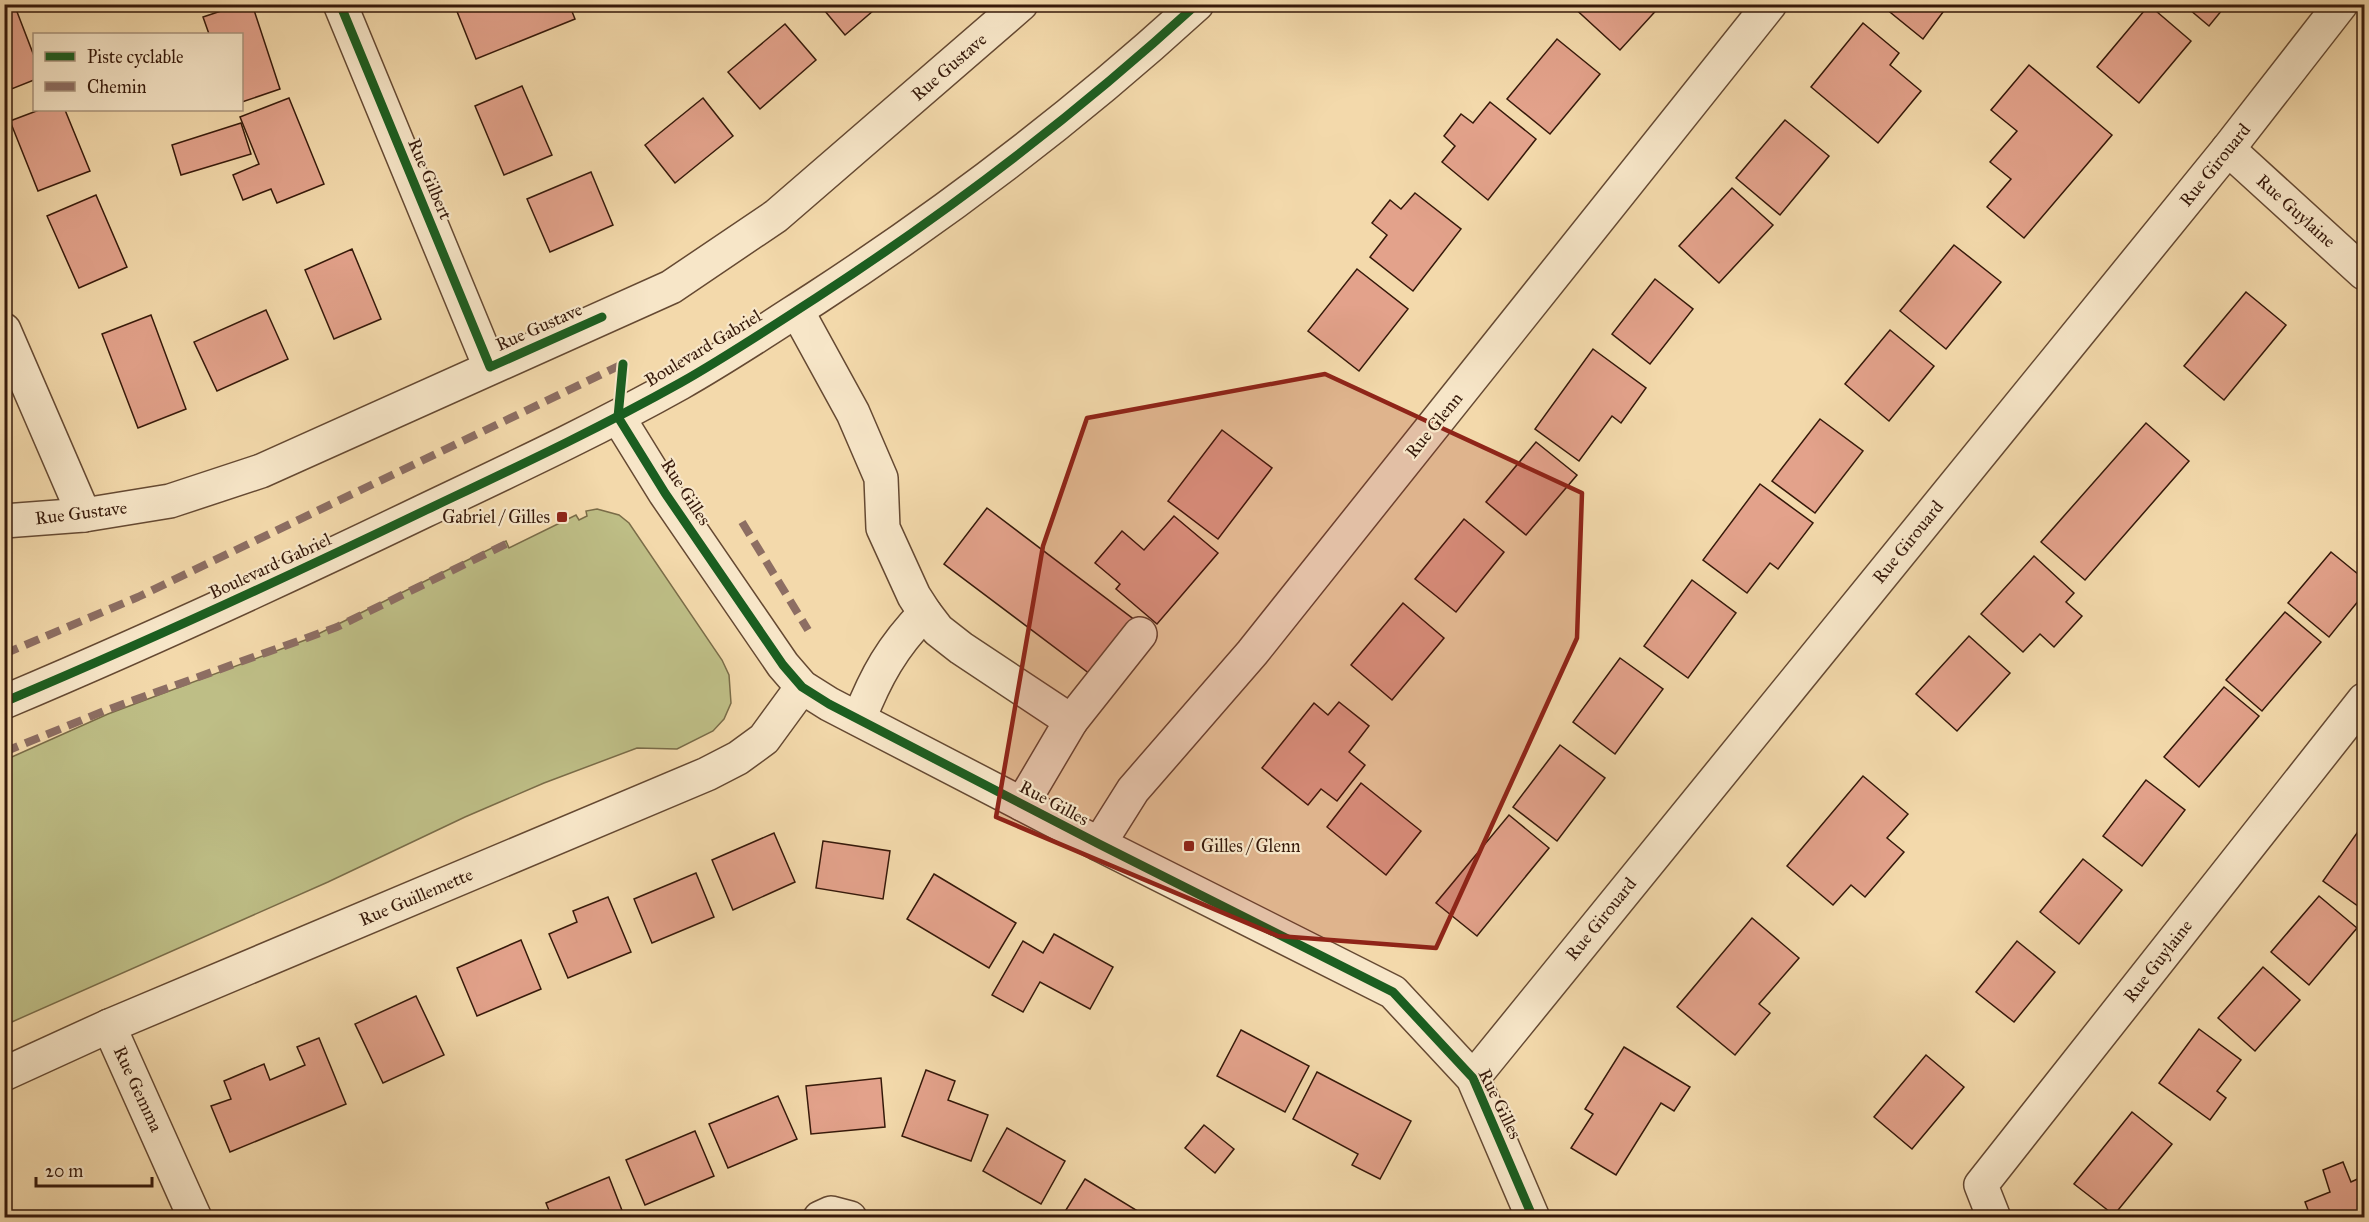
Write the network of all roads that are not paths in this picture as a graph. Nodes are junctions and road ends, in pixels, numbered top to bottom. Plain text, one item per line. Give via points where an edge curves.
1 (340, 4) edge
2 (1021, 4) edge
3 (1197, 4) edge
4 (1770, 4) edge
5 (2341, 4) edge
6 (2228, 149) junction
7 (2364, 273) edge
8 (796, 310) junction
9 (4, 330) edge
10 (490, 367) junction
11 (618, 417) junction
12 (84, 515) junction
13 (4, 521) edge
14 (925, 613) junction
15 (1140, 634) dead end
16 (802, 687) junction
17 (4, 702) edge
18 (2362, 708) edge
19 (859, 719) junction
20 (1071, 720) junction
21 (1022, 804) junction
22 (1099, 844) junction
23 (109, 1026) junction
24 (4, 1074) edge
25 (1473, 1078) junction
26 (195, 1218) edge
27 (820, 1218) edge
28 (850, 1218) edge
29 (1533, 1218) edge
30 (1994, 1218) edge

1 - 10 street, Rue Gilbert
2 - 10 street, Rue Gustave via 767,223 671,287
3 - 8 street, Boulevard Gabriel via 1010,162 918,230
4 - 22 street, Rue Glenn via 1252,653 1133,790
5 - 6 street, Rue Girouard
6 - 7 street, Rue Guylaine
6 - 25 street, Rue Girouard
8 - 11 street, Boulevard Gabriel
8 - 14 street via 853,413 881,478 883,528
9 - 12 street
10 - 12 street, Rue Gustave via 261,471 170,501
11 - 16 street, Rue Gilles via 772,649
11 - 17 street, Boulevard Gabriel via 199,618
12 - 13 street, Rue Gustave
14 - 19 street via 893,648 876,676
14 - 20 street via 938,630 961,648
15 - 20 street
16 - 19 street, Rue Gilles
16 - 23 street, Rue Guillemette via 764,739 738,759
18 - 30 street, Rue Guylaine via 1982,1185
19 - 21 street, Rue Gilles
20 - 21 street
21 - 22 street, Rue Gilles
22 - 25 street, Rue Gilles via 1393,992
23 - 24 street, Rue Guillemette
23 - 26 street, Rue Gemma
25 - 29 street, Rue Gilles
27 - 28 street via 831,1213

